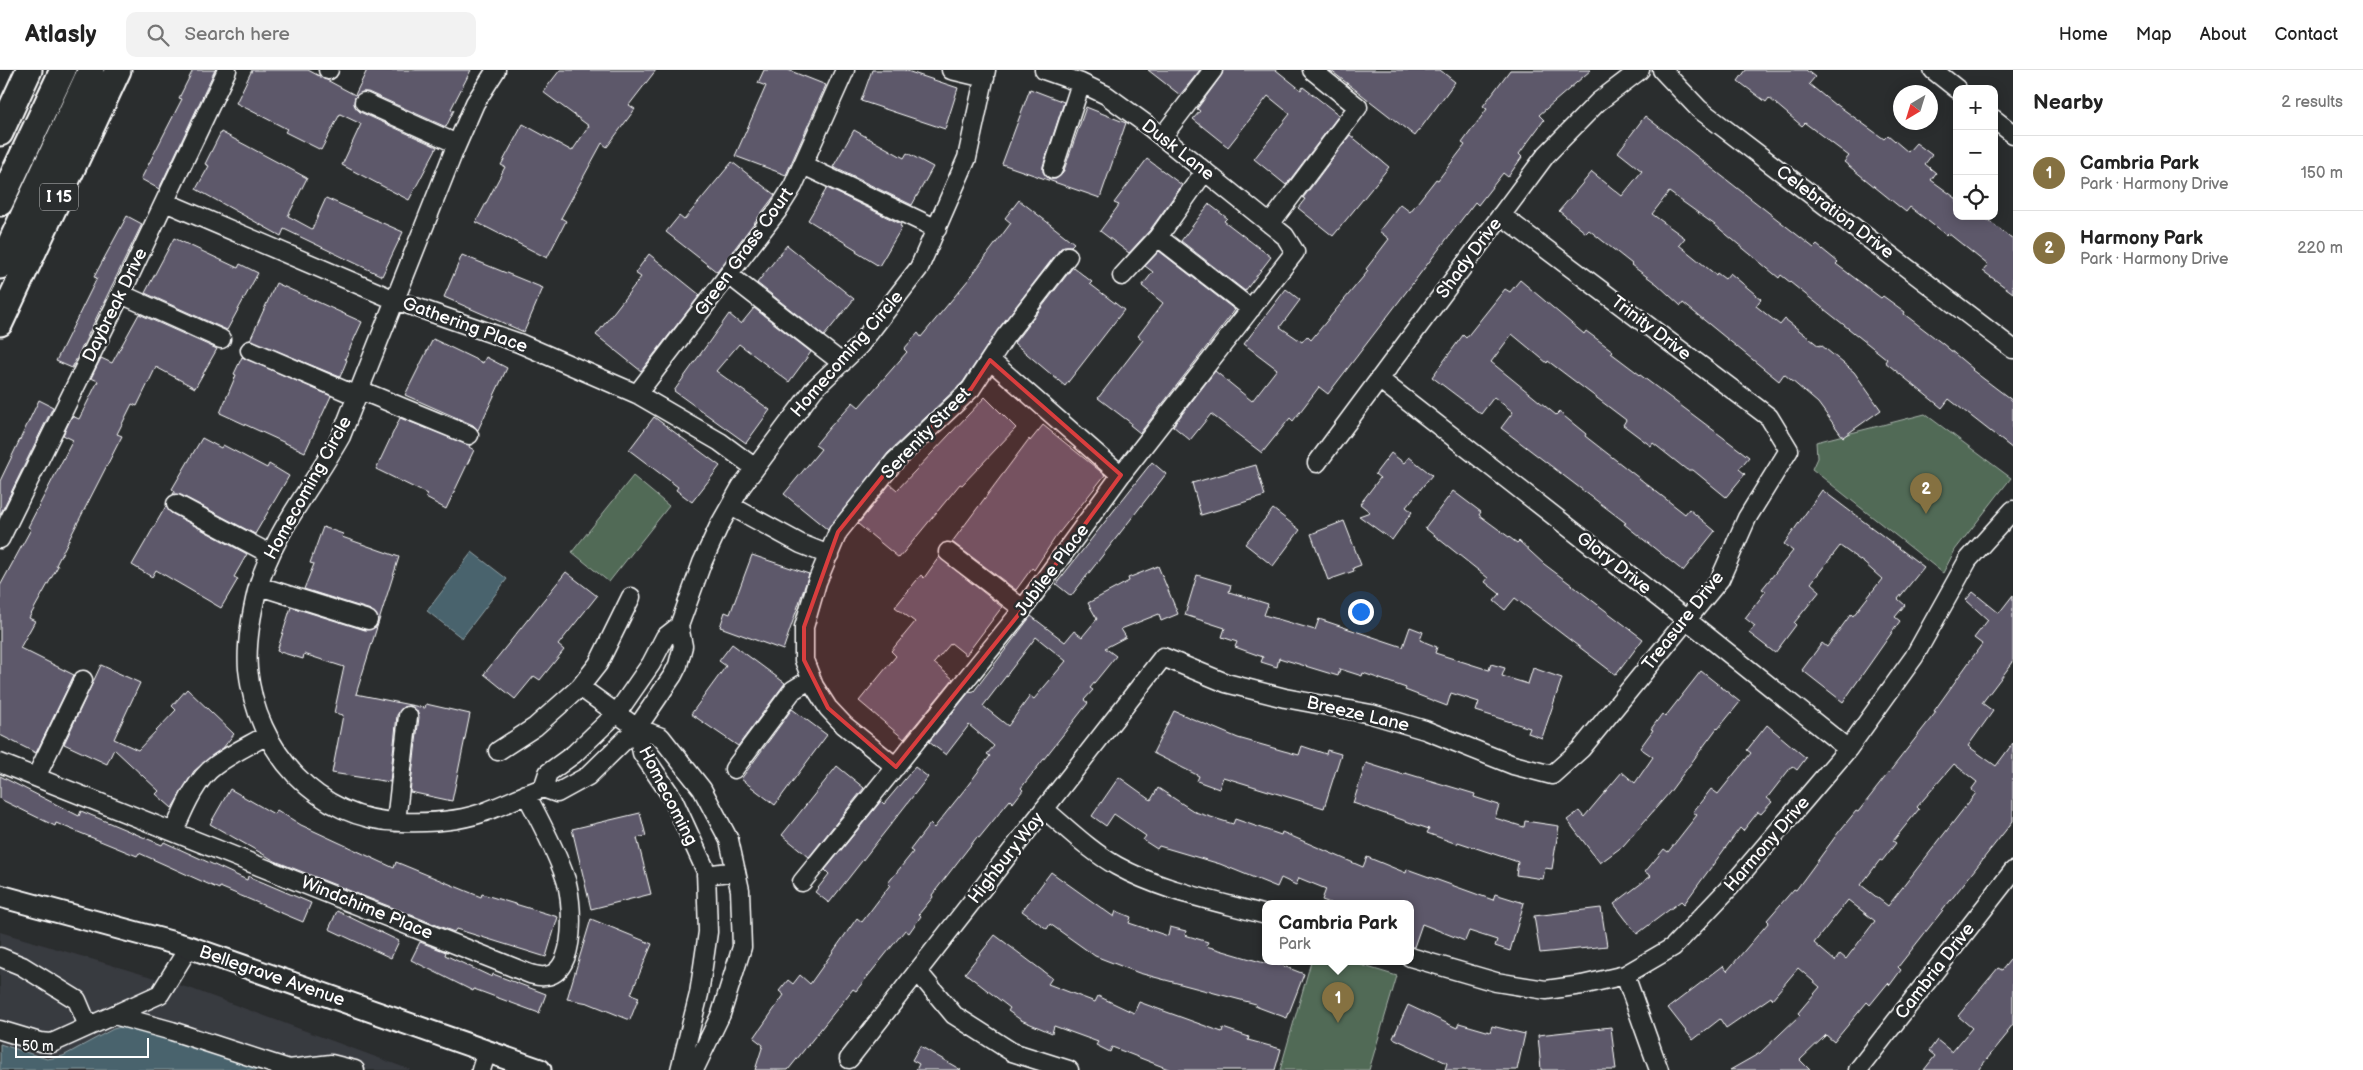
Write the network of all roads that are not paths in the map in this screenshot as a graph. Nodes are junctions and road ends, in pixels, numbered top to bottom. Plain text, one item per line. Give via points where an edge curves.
1 (29, 70) edge
2 (63, 70) edge
3 (91, 70) edge
4 (118, 70) edge
5 (227, 70) edge
6 (496, 70) edge
7 (845, 70) edge
8 (951, 70) edge
9 (1044, 70) edge
10 (1213, 70) edge
11 (1312, 70) edge
12 (1640, 70) edge
13 (1662, 70) edge
14 (1933, 70) edge
15 (986, 74) edge
16 (1074, 77) edge
17 (1953, 86) edge
18 (364, 102) dead end
19 (1998, 122) edge
20 (0, 133) edge
21 (2013, 134) edge
22 (1162, 137) junction
23 (457, 144) junction
24 (803, 165) junction
25 (1053, 169) dead end
26 (1205, 171) junction
27 (165, 202) junction
28 (0, 203) edge
29 (1501, 215) junction
30 (1270, 224) junction
31 (937, 230) junction
32 (1158, 237) junction
33 (1295, 252) joint
34 (1068, 256) dead end
35 (0, 266) edge
36 (729, 275) junction
37 (1122, 276) dead end
38 (121, 294) junction
39 (395, 300) junction
40 (1251, 309) junction
41 (0, 324) edge
42 (221, 340) dead end
43 (2013, 349) edge
44 (250, 350) dead end
45 (990, 360) junction
46 (842, 363) junction
47 (1379, 379) junction
48 (358, 393) junction
49 (637, 394) junction
50 (469, 435) dead end
51 (1789, 450) joint
52 (1316, 463) dead end
53 (755, 468) junction
54 (1122, 475) junction
55 (176, 504) dead end
56 (731, 506) junction
57 (2009, 520) edge
58 (0, 538) edge
59 (948, 552) dead end
60 (270, 554) junction
61 (828, 555) junction
62 (259, 586) junction
63 (631, 597) dead end
64 (1023, 609) junction
65 (368, 620) dead end
66 (1687, 620) junction
67 (679, 626) junction
68 (1163, 658) joint
69 (811, 679) junction
70 (82, 680) dead end
71 (580, 687) junction
72 (617, 713) junction
73 (408, 716) dead end
74 (637, 728) junction
75 (267, 735) junction
76 (1848, 749) junction
77 (498, 751) dead end
78 (0, 763) edge
79 (896, 767) junction
80 (734, 769) dead end
81 (1552, 774) joint
82 (36, 777) junction
83 (543, 788) junction
84 (526, 794) junction
85 (1044, 809) junction
86 (396, 822) junction
87 (174, 831) junction
88 (736, 871) junction
89 (2013, 872) edge
90 (706, 875) junction
91 (802, 882) dead end
92 (0, 896) edge
93 (1262, 914) edge
94 (189, 947) junction
95 (0, 957) edge
96 (1414, 958) edge
97 (918, 972) junction
98 (1625, 976) junction
99 (114, 1015) junction
100 (88, 1026) junction
101 (0, 1030) edge
102 (850, 1059) dead end
103 (484, 1060) edge
104 (355, 1070) edge
105 (540, 1070) edge
106 (680, 1070) edge
107 (694, 1070) edge
108 (1069, 1070) edge
109 (1659, 1070) edge
110 (1858, 1070) edge

1 - 20 highway
2 - 28 highway
3 - 35 highway
4 - 41 highway, I 15
5 - 27 street, Daybreak Drive
6 - 23 street, Homecoming Circle via 475,103
7 - 24 street, Green Grass Court
8 - 15 street
9 - 16 street, Dusk Lane
10 - 22 street
11 - 30 street via 1358,107
12 - 29 street, Shady Drive via 1598,102 1546,155
13 - 43 street, Celebration Drive via 1699,109
14 - 17 street
15 - 31 street, Homecoming Circle via 967,158
16 - 22 street, Dusk Lane via 1106,95
16 - 25 street
18 - 23 street
19 - 21 street
22 - 26 street, Dusk Lane
23 - 39 street, Homecoming Circle
24 - 31 street
24 - 36 street, Green Grass Court via 778,210
26 - 30 street, Dusk Lane
26 - 32 street
27 - 38 street, Daybreak Drive
27 - 39 street, Gathering Place
29 - 47 street, Shady Drive
29 - 51 street, Trinity Drive via 1769,417
30 - 33 street, Dusk Lane via 1285,236
31 - 46 street, Homecoming Circle via 920,268
32 - 37 street
32 - 40 street
33 - 40 street, Jubilee Place
34 - 45 street, Serenity Street
36 - 46 street
36 - 49 street, Green Grass Court
38 - 42 street
38 - 58 street, Daybreak Drive
39 - 48 street, Homecoming Circle
39 - 49 street, Gathering Place via 519,343
40 - 54 street, Jubilee Place
44 - 48 street
45 - 54 street
45 - 61 street, Serenity Street via 971,389 895,461 838,532
46 - 53 street, Homecoming Circle via 814,389
47 - 52 street, Shady Drive
47 - 66 street, Glory Drive
48 - 50 street
48 - 60 street, Homecoming Circle via 326,464 290,515
49 - 53 street, Gathering Place via 720,442
51 - 66 street, Treasure Drive via 1747,518 1720,579
53 - 56 street, Homecoming Circle
54 - 64 street, Jubilee Place
55 - 60 street
56 - 61 street
56 - 67 street, Homecoming Circle via 702,563
57 - 76 street, Harmony Drive via 1968,560 1914,657
59 - 64 street
60 - 62 street, Homecoming Circle
61 - 69 street, Serenity Street via 816,582 804,627 804,660
62 - 65 street
62 - 75 street, Homecoming Circle via 249,631 248,669 257,712
63 - 71 street via 598,664
64 - 79 street, Jubilee Place
66 - 76 street, Glory Drive
66 - 81 street, Treasure Drive via 1581,749
67 - 72 street, Homecoming Circle via 665,637 652,664
67 - 74 street, Homecoming Circle via 684,646 678,665
68 - 81 street, Breeze Lane via 1226,683 1371,714 1425,730 1512,765
68 - 85 street, Highbury Way
69 - 79 street, Serenity Street via 828,708 844,726
69 - 80 street via 793,690
70 - 82 street
71 - 72 street
71 - 77 street via 535,727
72 - 74 street
72 - 83 street, Homecoming Circle via 574,754 548,773
73 - 86 street
74 - 83 street, Homecoming Circle via 588,776 557,793
74 - 88 street, Homecoming via 660,737 702,789 729,840
74 - 90 street, Homecoming via 642,753 672,797
75 - 86 street, Homecoming Circle via 282,761 327,802 356,816
75 - 87 street via 215,765 205,775
76 - 98 street, Harmony Drive via 1731,886 1673,947
78 - 82 street, Windchime Place
79 - 91 street, Jubilee Place
82 - 87 street, Windchime Place
83 - 84 street, Homecoming Circle
84 - 86 street, Homecoming Circle via 486,812 450,820
84 - 87 street, Windchime Place via 566,879 572,917 568,951 558,970 546,977 530,974
85 - 93 street via 1086,846 1149,882
85 - 97 street, Highbury Way
88 - 90 street
88 - 107 street, Homecoming via 742,947 721,1014
89 - 110 street, Cambria Drive
90 - 106 street, Homecoming via 708,932 699,994
92 - 94 main road, Bellegrave Avenue
94 - 99 street via 160,994
94 - 103 main road, Bellegrave Avenue
95 - 100 street via 22,966 77,1000
96 - 98 street, Harmony Drive via 1496,982 1546,990
97 - 102 street, Highbury Way
97 - 108 street via 954,1015 1012,1052
98 - 109 street
99 - 100 street
99 - 104 street via 289,1069 331,1064
100 - 101 street via 52,1043
103 - 105 main road, Bellegrave Avenue

